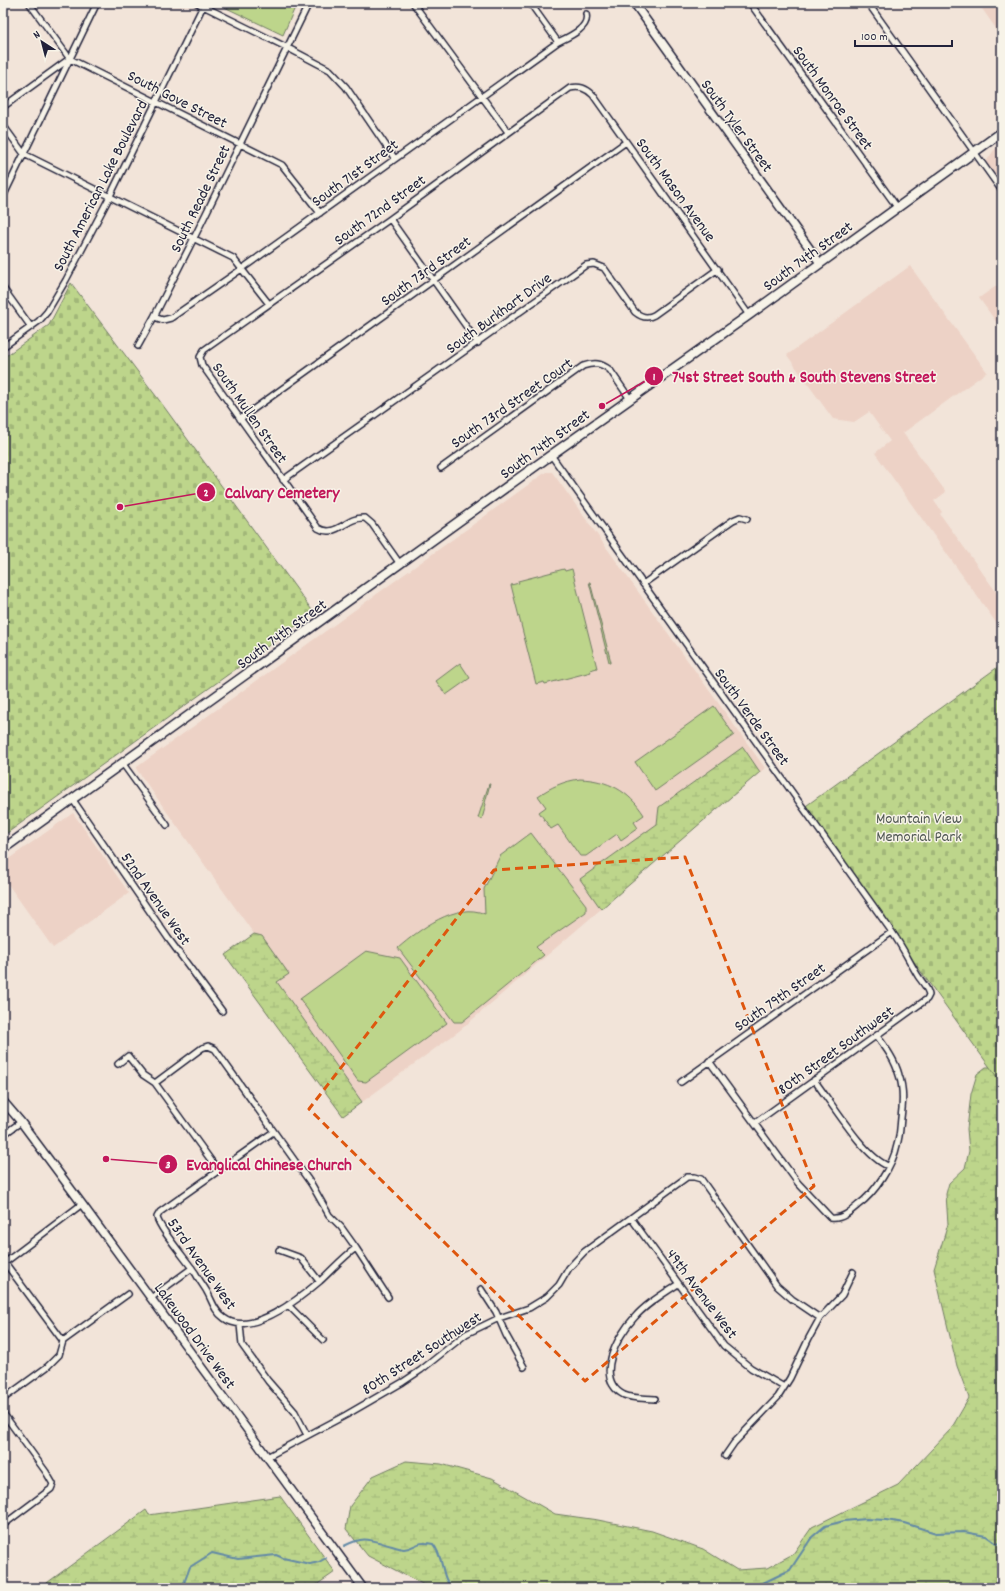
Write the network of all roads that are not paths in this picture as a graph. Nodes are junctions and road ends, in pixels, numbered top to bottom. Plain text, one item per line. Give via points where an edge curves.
1 (29, 3) edge
2 (97, 3) edge
3 (197, 3) edge
4 (309, 3) edge
5 (413, 3) edge
6 (530, 3) edge
7 (634, 3) edge
8 (750, 3) edge
9 (868, 3) edge
10 (203, 6) junction
11 (586, 14) dead end
12 (558, 42) junction
13 (288, 48) junction
14 (70, 59) junction
15 (577, 86) joint
16 (482, 97) junction
17 (156, 101) junction
18 (3, 107) edge
19 (3, 125) edge
20 (508, 132) junction
21 (1002, 132) edge
22 (626, 142) junction
23 (240, 144) junction
24 (974, 152) junction
25 (24, 154) junction
26 (395, 159) junction
27 (1002, 191) edge
28 (110, 196) junction
29 (3, 197) edge
30 (897, 207) junction
31 (320, 213) junction
32 (390, 218) junction
33 (194, 238) junction
34 (820, 262) junction
35 (243, 268) junction
36 (718, 270) junction
37 (433, 280) junction
38 (3, 288) edge
39 (269, 304) junction
40 (749, 315) junction
41 (154, 317) junction
42 (31, 326) junction
43 (478, 343) junction
44 (138, 346) dead end
45 (3, 347) edge
46 (200, 357) joint
47 (630, 399) junction
48 (240, 419) junction
49 (551, 455) junction
50 (441, 468) dead end
51 (283, 480) junction
52 (747, 519) dead end
53 (400, 564) junction
54 (643, 584) junction
55 (122, 764) junction
56 (73, 800) junction
57 (167, 825) dead end
58 (3, 849) edge
59 (892, 932) junction
60 (929, 995) joint
61 (222, 1011) dead end
62 (877, 1036) junction
63 (709, 1061) junction
64 (118, 1064) dead end
65 (814, 1080) junction
66 (681, 1082) dead end
67 (155, 1083) junction
68 (3, 1101) edge
69 (21, 1122) junction
70 (755, 1123) junction
71 (274, 1132) junction
72 (3, 1135) edge
73 (888, 1166) junction
74 (218, 1170) junction
75 (82, 1204) junction
76 (631, 1218) junction
77 (356, 1248) junction
78 (279, 1250) dead end
79 (4, 1262) edge
80 (192, 1268) junction
81 (853, 1272) dead end
82 (319, 1281) junction
83 (678, 1284) junction
84 (481, 1289) dead end
85 (128, 1294) dead end
86 (388, 1297) dead end
87 (151, 1298) junction
88 (288, 1305) junction
89 (499, 1318) junction
90 (820, 1318) junction
91 (240, 1324) junction
92 (323, 1340) dead end
93 (63, 1341) junction
94 (524, 1367) dead end
95 (784, 1387) junction
96 (3, 1399) edge
97 (655, 1399) dead end
98 (3, 1413) edge
99 (307, 1435) junction
100 (725, 1456) dead end
101 (267, 1457) junction
102 (3, 1525) edge
103 (363, 1588) edge

1 - 14 street, South Gove Street
2 - 14 street
3 - 10 street
4 - 13 street, South Reade Street
5 - 16 street
6 - 12 street
7 - 34 main road, South Tyler Street
8 - 30 street, South Monroe Street
9 - 24 street
10 - 13 street
10 - 17 street, South American Lake Boulevard
11 - 12 street, South 71st Street via 586,20 581,28
12 - 16 street, South 71st Street
13 - 23 street, South Reade Street
13 - 26 street via 327,68 338,78
14 - 17 street, South Gove Street
14 - 18 street
14 - 25 street
15 - 20 street, South 72nd Street via 570,88
15 - 22 street, South Mason Avenue via 585,88 593,95
16 - 20 street
16 - 26 street, South 71st Street
17 - 23 street, South Gove Street
17 - 28 street, South American Lake Boulevard
19 - 25 street
20 - 32 street, South 72nd Street
21 - 24 main road, South 74th Street
22 - 36 street, South Mason Avenue
22 - 37 street, South 73rd Street
23 - 31 street, South Gove Street via 282,165
23 - 33 street, South Reade Street
24 - 27 street
24 - 30 main road, South 74th Street
25 - 28 street
25 - 29 street
26 - 31 street, South 71st Street
28 - 33 street
28 - 42 street, South American Lake Boulevard via 48,312
30 - 34 main road, South 74th Street
31 - 35 street, South 71st Street
32 - 37 street
32 - 39 street, South 72nd Street
33 - 35 street via 233,258
33 - 41 street, South Reade Street
34 - 40 main road, South 74th Street
35 - 39 street
35 - 41 street, South 71st Street via 171,318 163,320
36 - 40 street, South Mason Avenue
36 - 43 street, South Burkhart Drive via 654,316 647,318 635,312 604,268 594,264 586,265
37 - 43 street
37 - 48 street, South 73rd Street
38 - 42 street
39 - 46 street, South 72nd Street via 211,344
40 - 47 main road, South 74th Street
41 - 44 street
42 - 45 street, South American Lake Boulevard
43 - 51 street, South Burkhart Drive
46 - 48 street, South Mullen Street via 202,365
47 - 49 main road, South 74th Street
47 - 50 street, South 73rd Street Court via 610,370 598,363 591,363 578,369
48 - 51 street, South Mullen Street
49 - 53 main road, South 74th Street
49 - 54 street, South Verde Street
51 - 53 street, South Mullen Street via 318,528 330,532 355,518 365,518
52 - 54 street via 740,517 733,520
53 - 55 main road, South 74th Street
54 - 59 street, South Verde Street
55 - 56 main road, South 74th Street
55 - 57 street
56 - 58 main road, South 74th Street
56 - 61 street, 52nd Avenue West
59 - 60 street, South Verde Street
59 - 63 street, South 79th Street
60 - 62 street, 80th Street Southwest
62 - 65 street, 80th Street Southwest
62 - 73 street via 894,1063 903,1096 898,1145
63 - 66 street, South 79th Street
63 - 70 street
64 - 67 street via 128,1056 143,1075
65 - 70 street, 80th Street Southwest
65 - 73 street via 865,1148
67 - 71 street via 197,1051 206,1046 215,1048
67 - 74 street
68 - 69 main road, Lakewood Drive West
69 - 72 street
69 - 75 main road, Lakewood Drive West
70 - 73 street via 806,1193 833,1218 841,1217 867,1198
71 - 74 street
71 - 77 street via 329,1215
74 - 80 street, 53rd Avenue West via 160,1212 157,1218
75 - 79 street
75 - 87 main road, Lakewood Drive West
76 - 83 street, 49th Avenue West
76 - 89 street, 80th Street Southwest via 584,1252 547,1297 530,1308
76 - 90 street, 80th Street Southwest via 684,1179 701,1179 777,1286
77 - 82 street
77 - 86 street
78 - 82 street via 301,1258
79 - 93 street
80 - 87 street
80 - 91 street, 53rd Avenue West via 219,1314 227,1321
81 - 90 street via 842,1295
82 - 88 street
83 - 95 street, 49th Avenue West via 724,1346 751,1368
83 - 97 street via 634,1317 619,1340 610,1361 610,1377 620,1392 631,1397
84 - 89 street
85 - 93 street
87 - 101 main road, Lakewood Drive West
88 - 91 street via 256,1322
88 - 92 street
89 - 94 street
89 - 99 street, 80th Street Southwest via 466,1334 398,1385
90 - 95 street
91 - 99 street, 53rd Avenue West via 242,1345 295,1412
93 - 96 street via 59,1355 47,1367
95 - 100 street via 770,1406 734,1442
98 - 102 street via 52,1481 51,1489
99 - 101 street, 80th Street Southwest
101 - 103 main road, Lakewood Drive West

